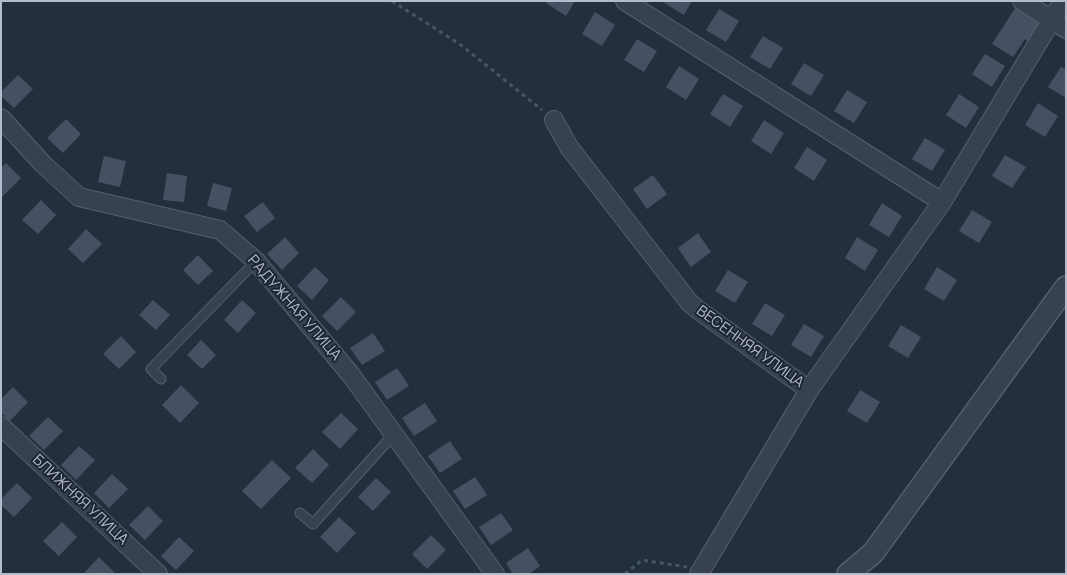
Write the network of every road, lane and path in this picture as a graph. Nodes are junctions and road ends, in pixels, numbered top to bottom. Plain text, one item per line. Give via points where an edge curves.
1 (392, 1) edge
2 (625, 1) edge
3 (1022, 1) edge
4 (1063, 1) edge
5 (1058, 25) edge
6 (1, 118) edge
7 (554, 120) joint
8 (942, 202) junction
9 (256, 260) junction
10 (1066, 288) edge
11 (161, 379) dead end
12 (809, 390) junction
13 (1, 426) edge
14 (394, 434) junction
15 (300, 513) dead end
16 (701, 571) edge
17 (158, 574) edge
18 (495, 574) edge
19 (625, 574) edge
20 (848, 574) edge

1 - 7 path via 461,45
2 - 8 street
3 - 5 street
4 - 5 street, ВЕСЕННЯЯ УЛИЦА
5 - 8 street, ВЕСЕННЯЯ УЛИЦА
6 - 9 street, РАДУЖНАЯ УЛИЦА via 79,197 220,230
7 - 12 street, ВЕСЕННЯЯ УЛИЦА via 569,147 689,302
8 - 12 street, ВЕСЕННЯЯ УЛИЦА
9 - 11 lane via 151,369
9 - 14 street, РАДУЖНАЯ УЛИЦА via 351,375
10 - 20 street via 873,553
12 - 16 street
13 - 17 street, БЛИЖНЯЯ УЛИЦА
14 - 15 lane via 313,524
14 - 18 street, РАДУЖНАЯ УЛИЦА
16 - 19 path via 642,560

